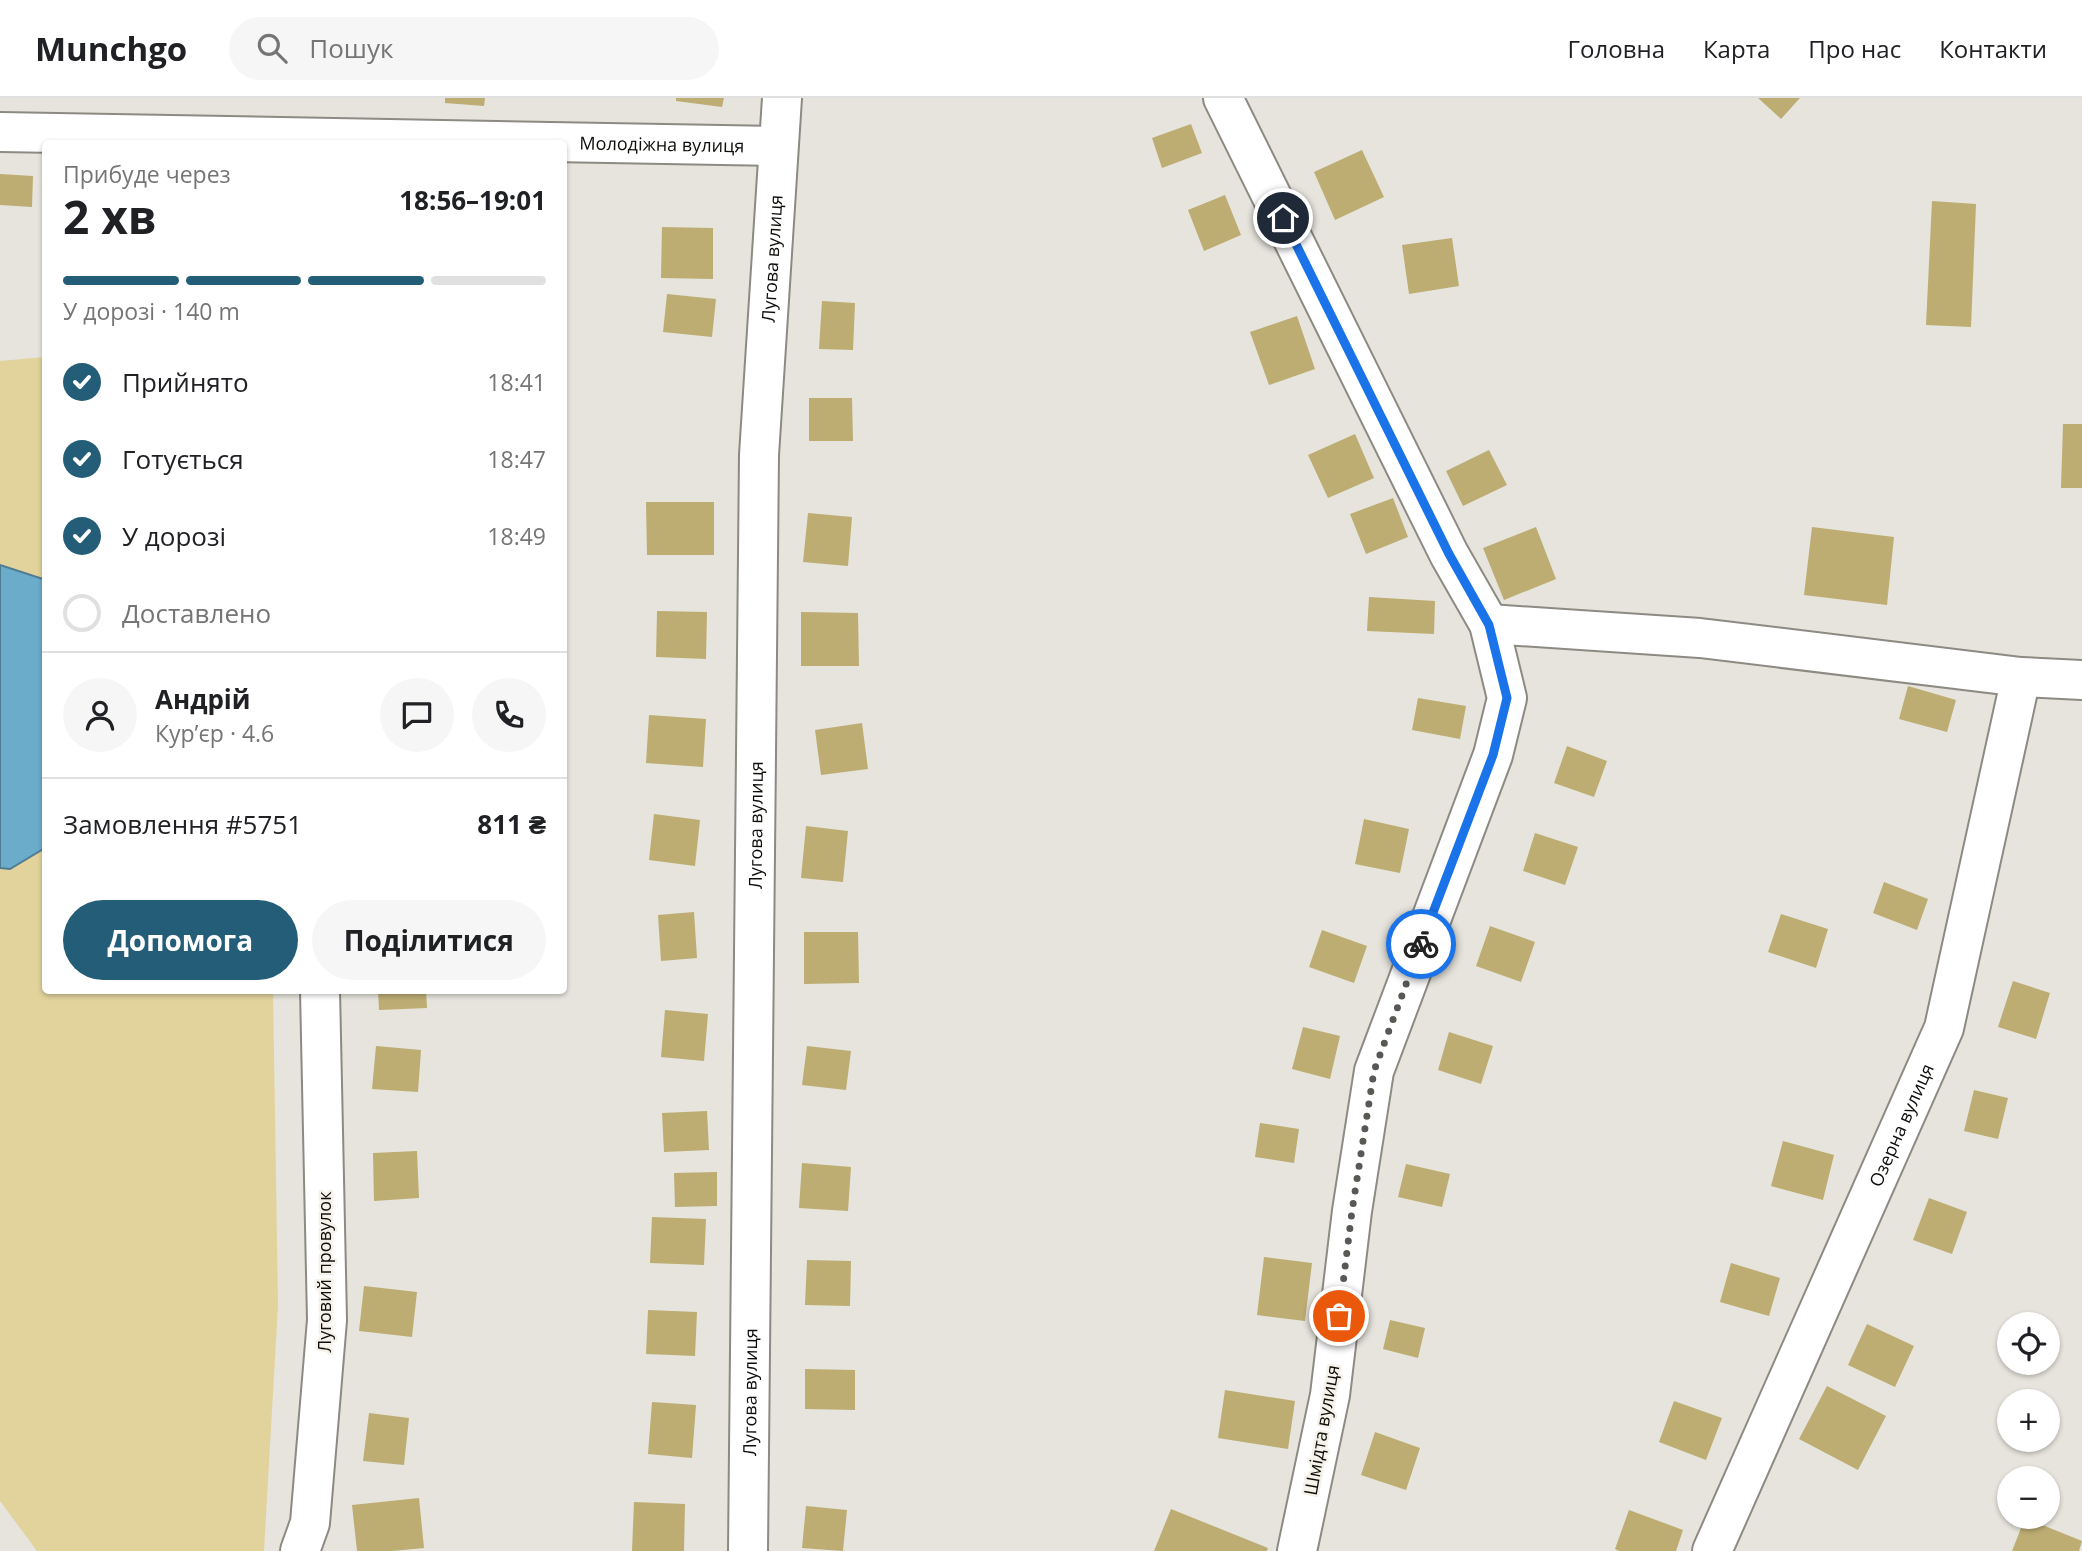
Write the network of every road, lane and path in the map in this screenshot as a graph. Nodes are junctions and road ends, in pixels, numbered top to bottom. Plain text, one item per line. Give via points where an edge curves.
1 (782, 98) edge
2 (1223, 98) edge
3 (0, 132) edge
4 (445, 140) edge
5 (567, 142) edge
6 (778, 146) junction
7 (1489, 625) junction
8 (2021, 677) junction
9 (2082, 680) edge
10 (320, 994) edge
11 (300, 1551) edge
12 (748, 1551) edge
13 (1297, 1551) edge
14 (1712, 1551) edge

1 - 6 street, Лугова вулиця
2 - 7 street, Шмідта вулиця via 1449,554
3 - 4 street, Молодіжна вулиця
5 - 6 street, Молодіжна вулиця
6 - 12 street, Лугова вулиця via 759,455
7 - 8 street via 1700,638
7 - 13 street, Шмідта вулиця via 1507,698 1493,755 1374,1071 1330,1395
8 - 9 street
8 - 14 street, Озерна вулиця via 1944,1028
10 - 11 street, Луговий провулок via 327,1320 310,1523

